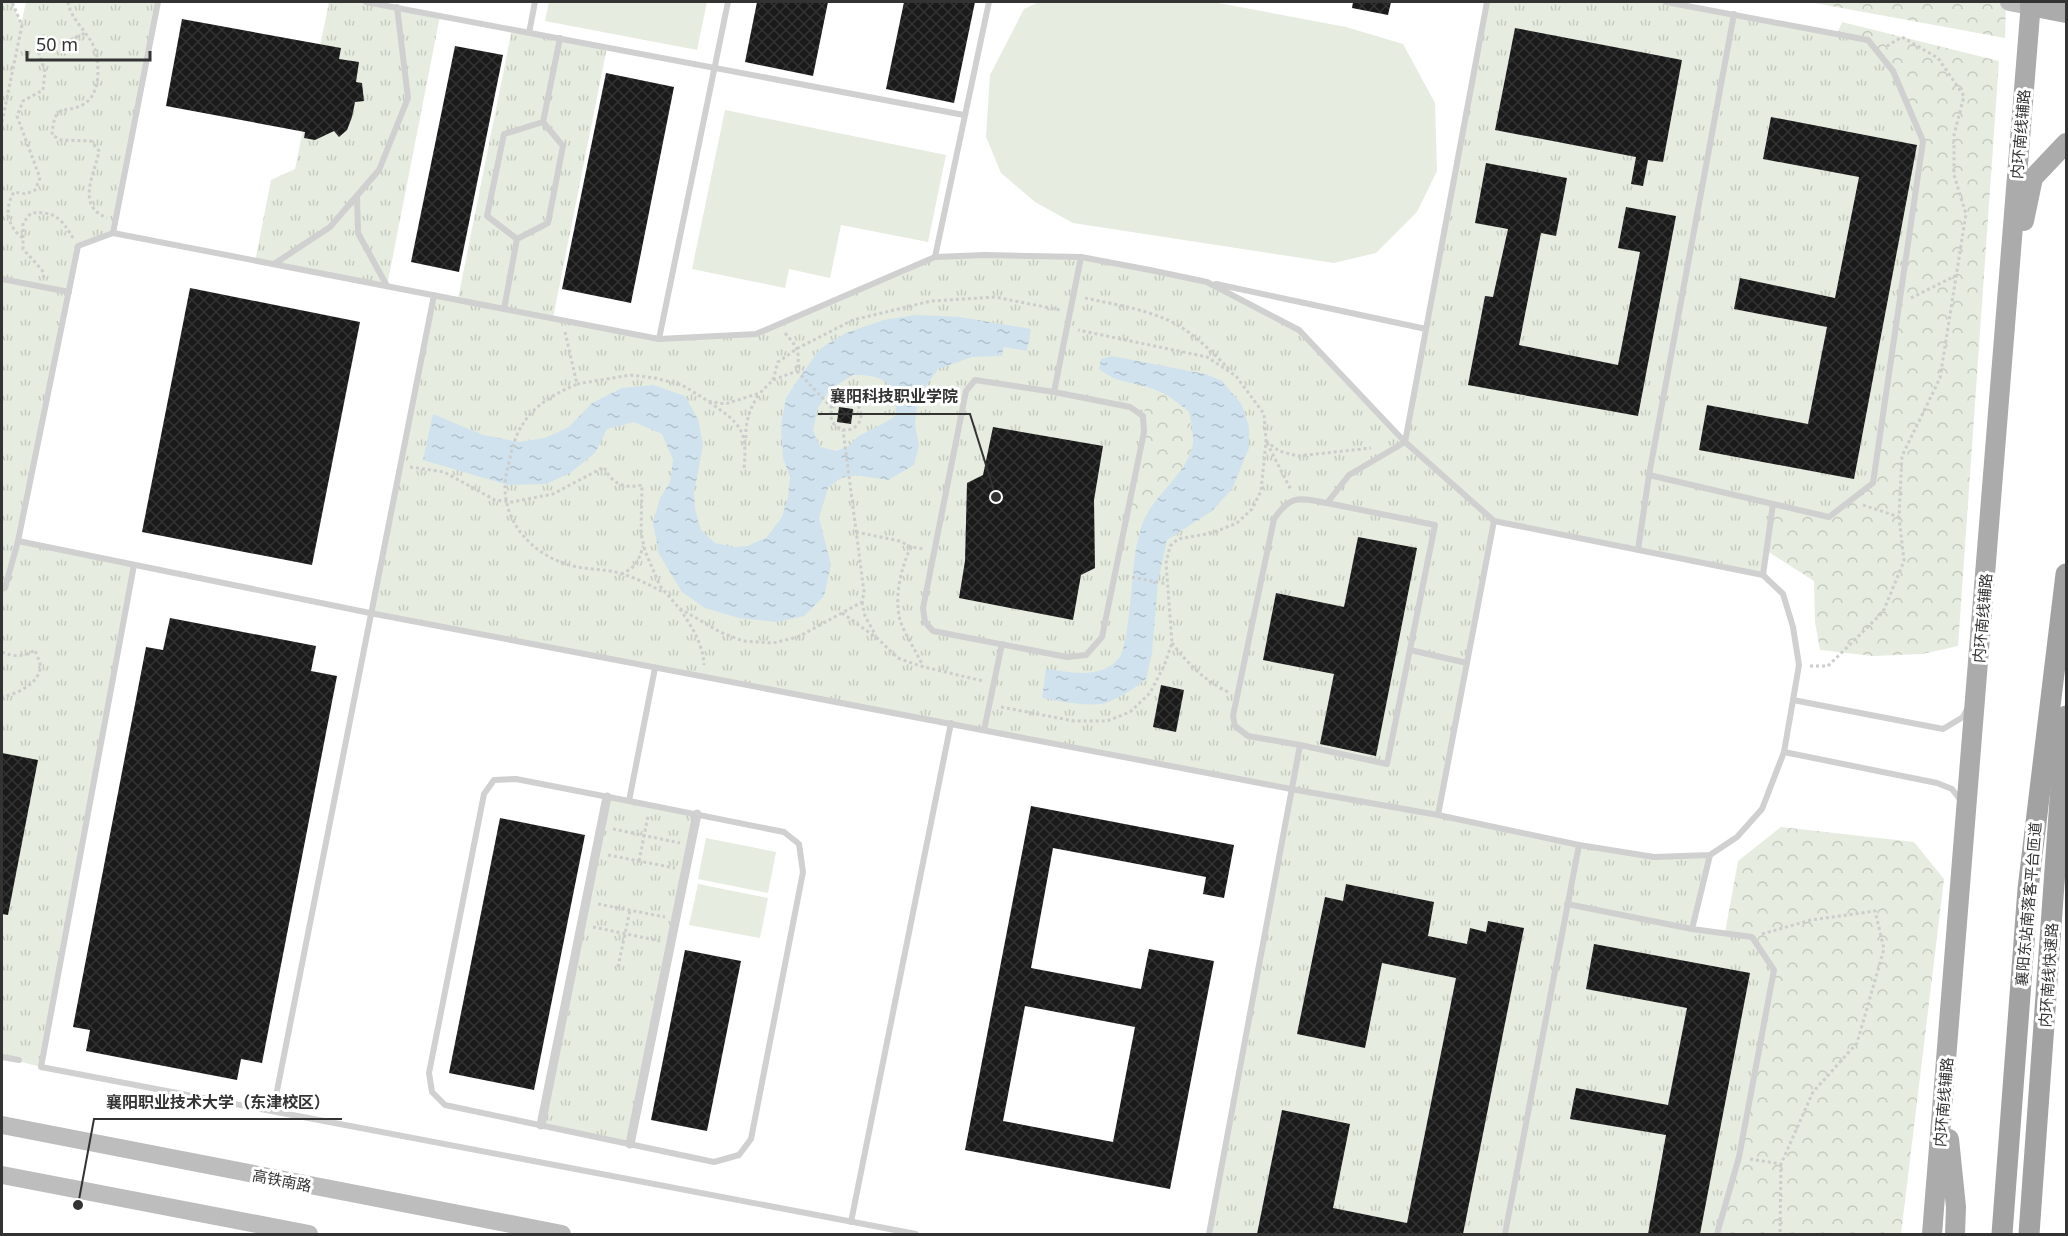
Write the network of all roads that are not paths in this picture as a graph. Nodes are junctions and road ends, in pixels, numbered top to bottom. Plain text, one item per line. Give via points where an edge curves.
1 (158, 2) edge
2 (366, 2) edge
3 (535, 2) edge
4 (728, 2) edge
5 (989, 2) edge
6 (1487, 2) edge
7 (1666, 2) edge
8 (2009, 2) edge
9 (2031, 4) edge
10 (397, 7) junction
11 (2067, 13) edge
12 (1734, 14) junction
13 (529, 33) junction
14 (560, 38) junction
15 (715, 68) junction
16 (964, 115) junction
17 (543, 122) junction
18 (2067, 142) edge
19 (357, 195) junction
20 (113, 233) junction
21 (517, 239) junction
22 (1081, 257) junction
23 (935, 258) junction
24 (274, 264) junction
25 (2, 279) edge
26 (1207, 282) junction
27 (387, 286) junction
28 (69, 292) junction
29 (434, 295) junction
30 (2007, 302) junction
31 (504, 309) junction
32 (1426, 329) junction
33 (659, 339) junction
34 (1054, 392) junction
35 (1406, 442) junction
36 (1649, 475) junction
37 (1327, 503) junction
38 (1773, 504) junction
39 (1494, 521) junction
40 (18, 541) junction
41 (1638, 550) junction
42 (134, 565) junction
43 (2067, 574) edge
44 (1763, 575) junction
45 (2, 589) edge
46 (370, 613) junction
47 (1002, 644) junction
48 (1410, 650) junction
49 (1467, 663) junction
50 (655, 668) junction
51 (1976, 693) junction
52 (1793, 700) junction
53 (2067, 716) edge
54 (951, 723) junction
55 (984, 730) junction
56 (1300, 745) junction
57 (1784, 752) junction
58 (1291, 789) junction
59 (607, 796) junction
60 (629, 801) junction
61 (1966, 807) junction
62 (697, 814) junction
63 (1438, 815) junction
64 (1579, 845) junction
65 (1710, 855) junction
66 (1567, 904) junction
67 (1692, 929) junction
68 (2, 1057) edge
69 (19, 1060) dead end
70 (1944, 1088) junction
71 (273, 1111) junction
72 (2, 1125) edge
73 (541, 1125) junction
74 (630, 1144) junction
75 (2, 1175) edge
76 (851, 1222) junction
77 (309, 1234) edge
78 (562, 1234) edge
79 (916, 1234) edge
80 (1209, 1234) edge
81 (1505, 1234) edge
82 (1717, 1234) edge
83 (1932, 1234) edge
84 (1955, 1234) edge
85 (2002, 1234) edge
86 (2029, 1234) edge

1 - 20 lane
2 - 10 lane
3 - 13 lane
4 - 15 lane
5 - 16 lane
6 - 32 lane
7 - 12 lane
8 - 9 main road
9 - 11 main road
9 - 30 main road, 内环南线辅路
10 - 13 lane
10 - 19 lane via 408,98 379,170
12 - 36 lane
12 - 38 lane via 1868,40 1893,71 1923,141 1873,483 1829,517
13 - 14 lane
14 - 15 lane
14 - 17 lane
15 - 16 lane
15 - 33 lane
16 - 23 lane
17 - 21 lane via 563,146 548,223
17 - 21 lane via 504,134 487,216
18 - 30 main road via 2033,178
19 - 24 lane via 330,227
19 - 27 lane via 358,233
20 - 24 lane
20 - 28 lane via 78,246
21 - 31 lane
22 - 23 lane
22 - 26 lane
22 - 34 lane
23 - 33 lane via 756,334
24 - 27 lane
25 - 28 lane
26 - 32 lane
26 - 35 lane via 1299,330
27 - 29 lane
28 - 40 lane
29 - 31 lane
29 - 46 lane
30 - 51 main road, 内环南线辅路
31 - 33 lane
32 - 35 lane
34 - 47 lane via 975,380 966,391 922,608 925,622 933,631
34 - 47 lane via 1130,407 1143,416 1144,432 1107,616 1102,637 1086,654 1067,657
35 - 37 lane via 1348,475
35 - 39 lane
36 - 38 lane
36 - 41 lane
37 - 48 lane via 1435,525
37 - 56 lane via 1296,500 1285,504 1274,519 1233,716 1235,726 1248,736
38 - 44 lane
39 - 41 lane
39 - 49 lane
40 - 42 lane
40 - 45 lane
41 - 44 lane
42 - 46 lane
42 - 71 lane via 41,1067
43 - 85 highway, 襄阳东站南落客平台匝道 via 2028,889
44 - 52 lane via 1783,594 1793,627 1799,665
46 - 50 lane
46 - 71 lane
47 - 55 lane
48 - 49 lane
48 - 56 lane via 1387,764
49 - 63 lane
50 - 54 lane
50 - 60 lane
51 - 52 lane via 1963,717 1943,729
51 - 61 main road, 内环南线辅路
52 - 57 lane
53 - 86 highway, 内环南线快速路
54 - 55 lane
54 - 76 lane
55 - 58 lane
56 - 58 lane
57 - 61 lane via 1937,783 1952,789
57 - 65 lane via 1762,809 1737,837
58 - 63 lane
58 - 80 lane
59 - 60 lane
59 - 73 street
59 - 73 lane via 516,779 494,780 484,794 429,1073 432,1092 445,1105
60 - 62 lane
61 - 70 main road, 内环南线辅路
62 - 74 street
62 - 74 lane via 784,832 799,844 803,872 751,1139 739,1155 714,1162
63 - 64 lane
64 - 65 lane via 1653,857
64 - 66 lane
65 - 67 lane
66 - 67 lane
66 - 81 lane
67 - 82 lane via 1752,937 1774,970 1739,1157
68 - 69 lane
70 - 83 main road, 内环南线辅路
70 - 84 main road
71 - 76 lane
72 - 78 main road, 高铁南路
73 - 74 lane
75 - 77 main road
76 - 79 lane

